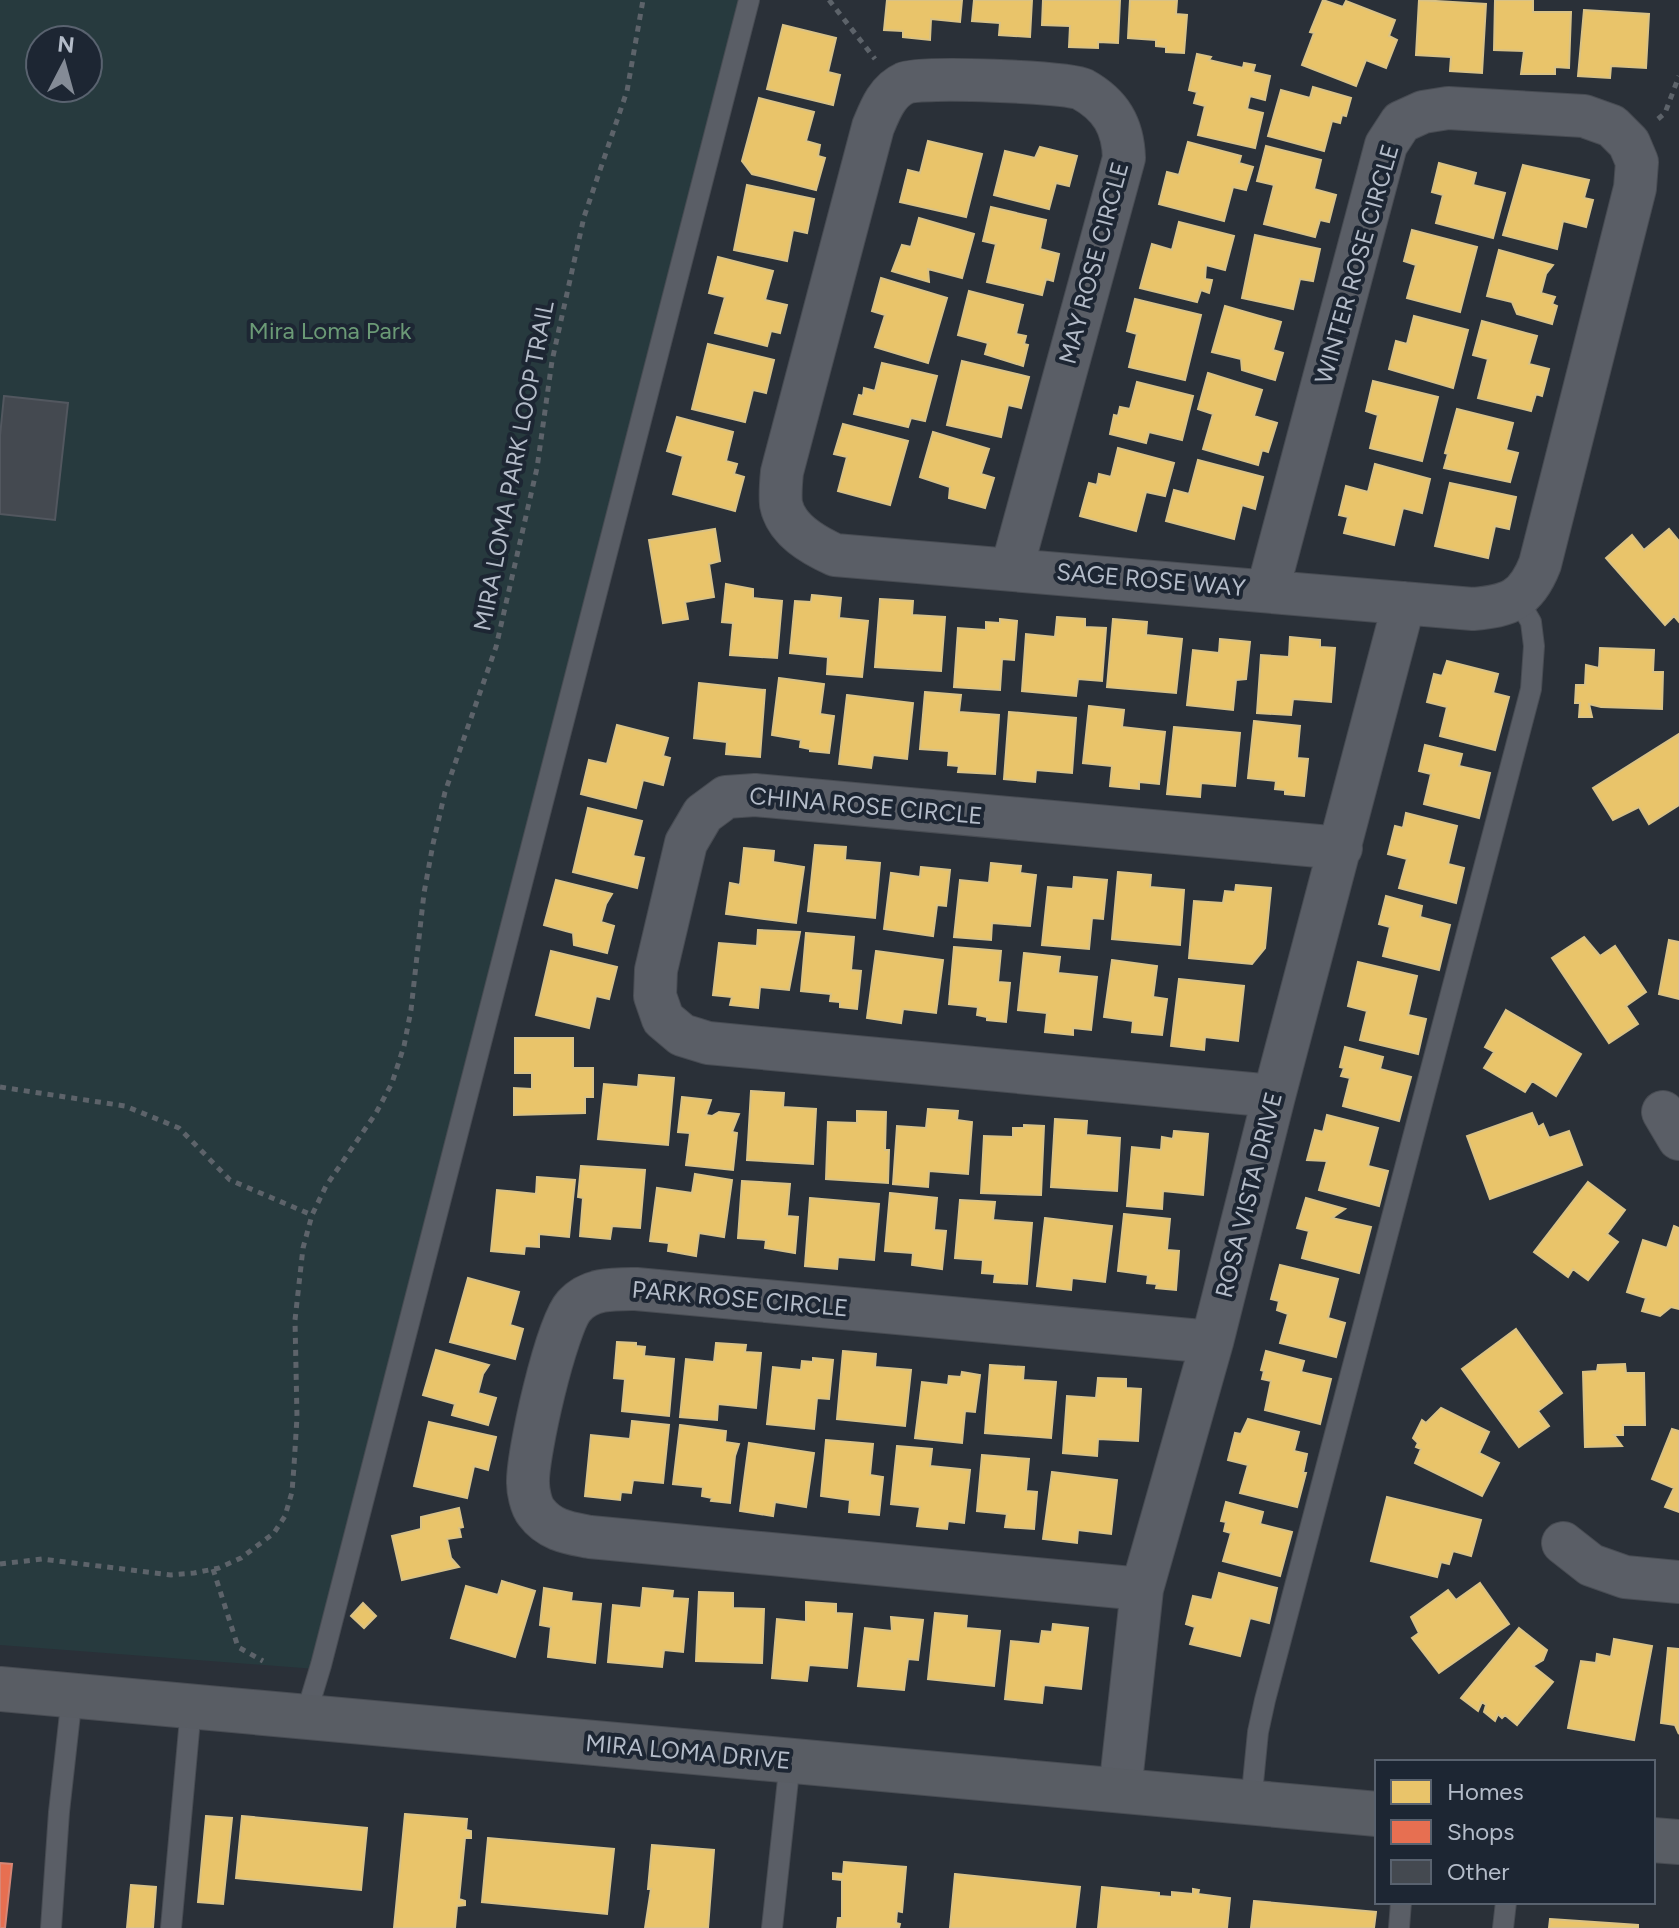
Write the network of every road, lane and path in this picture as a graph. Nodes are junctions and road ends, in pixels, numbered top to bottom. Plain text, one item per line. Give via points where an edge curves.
1 (643, 0) edge
2 (749, 0) edge
3 (829, 0) edge
4 (1679, 76) edge
5 (898, 88) junction
6 (1629, 143) junction
7 (1012, 568) junction
8 (1268, 589) junction
9 (1517, 598) junction
10 (1404, 603) junction
11 (1341, 848) junction
12 (0, 1087) edge
13 (1274, 1096) junction
14 (312, 1215) junction
15 (1212, 1342) junction
16 (1563, 1543) dead end
17 (0, 1564) edge
18 (213, 1569) junction
19 (1679, 1582) edge
20 (1142, 1589) junction
21 (263, 1661) dead end
22 (0, 1689) edge
23 (72, 1696) junction
24 (191, 1708) junction
25 (305, 1718) junction
26 (790, 1761) junction
27 (1120, 1791) junction
28 (1251, 1803) junction
29 (1375, 1814) edge
30 (1655, 1840) edge
31 (1679, 1842) edge
32 (1401, 1904) edge
33 (1506, 1904) edge
34 (51, 1928) edge
35 (171, 1928) edge
36 (772, 1928) edge
37 (1399, 1928) edge
38 (1503, 1928) edge

1 - 14 path, MIRA LOMA PARK LOOP TRAIL via 627,91 584,217 552,361 537,468 496,647 445,792 433,844 404,1046 376,1113
2 - 25 lane
3 - 5 path
4 - 6 path via 1665,113
5 - 7 street, SAGE ROSE WAY via 885,99 873,127 782,472 781,506 792,526 835,555
5 - 7 street, MAY ROSE CIRCLE via 905,82 936,78 1078,87 1115,117 1123,137 1124,158
6 - 8 street, WINTER ROSE CIRCLE via 1612,126 1584,116 1448,108 1401,122 1386,145
6 - 9 street via 1637,162 1635,188 1540,564 1531,586
7 - 8 street, SAGE ROSE WAY
8 - 10 street, SAGE ROSE WAY
9 - 10 street, SAGE ROSE WAY via 1499,607 1473,609
9 - 28 lane via 1531,622 1531,689 1265,1700
10 - 11 street, ROSA VISTA DRIVE
11 - 13 street, ROSA VISTA DRIVE
11 - 13 street, CHINA ROSE CIRCLE via 755,795 726,797 703,814 686,843 656,970 655,996 663,1019 682,1035 708,1043
12 - 14 path via 125,1106 179,1128 230,1180
13 - 15 street, ROSA VISTA DRIVE
14 - 18 path, MIRA LOMA PARK LOOP TRAIL via 297,1294 292,1492 274,1533 241,1558
15 - 20 street, ROSA VISTA DRIVE
15 - 20 street, PARK ROSE CIRCLE via 636,1289 602,1289 574,1306 559,1333 528,1486 535,1511 556,1530
16 - 19 street via 1591,1565 1625,1577
17 - 18 path, MIRA LOMA PARK LOOP TRAIL via 42,1559 171,1575
18 - 21 path via 238,1647
20 - 27 street, ROSA VISTA DRIVE
22 - 23 main road, MIRA LOMA DRIVE
23 - 24 main road, MIRA LOMA DRIVE
23 - 34 lane
24 - 25 main road, MIRA LOMA DRIVE
24 - 35 lane
25 - 26 main road, MIRA LOMA DRIVE
26 - 27 main road, MIRA LOMA DRIVE
26 - 36 lane
27 - 28 main road, MIRA LOMA DRIVE
28 - 29 main road, MIRA LOMA DRIVE
30 - 31 main road
32 - 37 lane
33 - 38 lane

